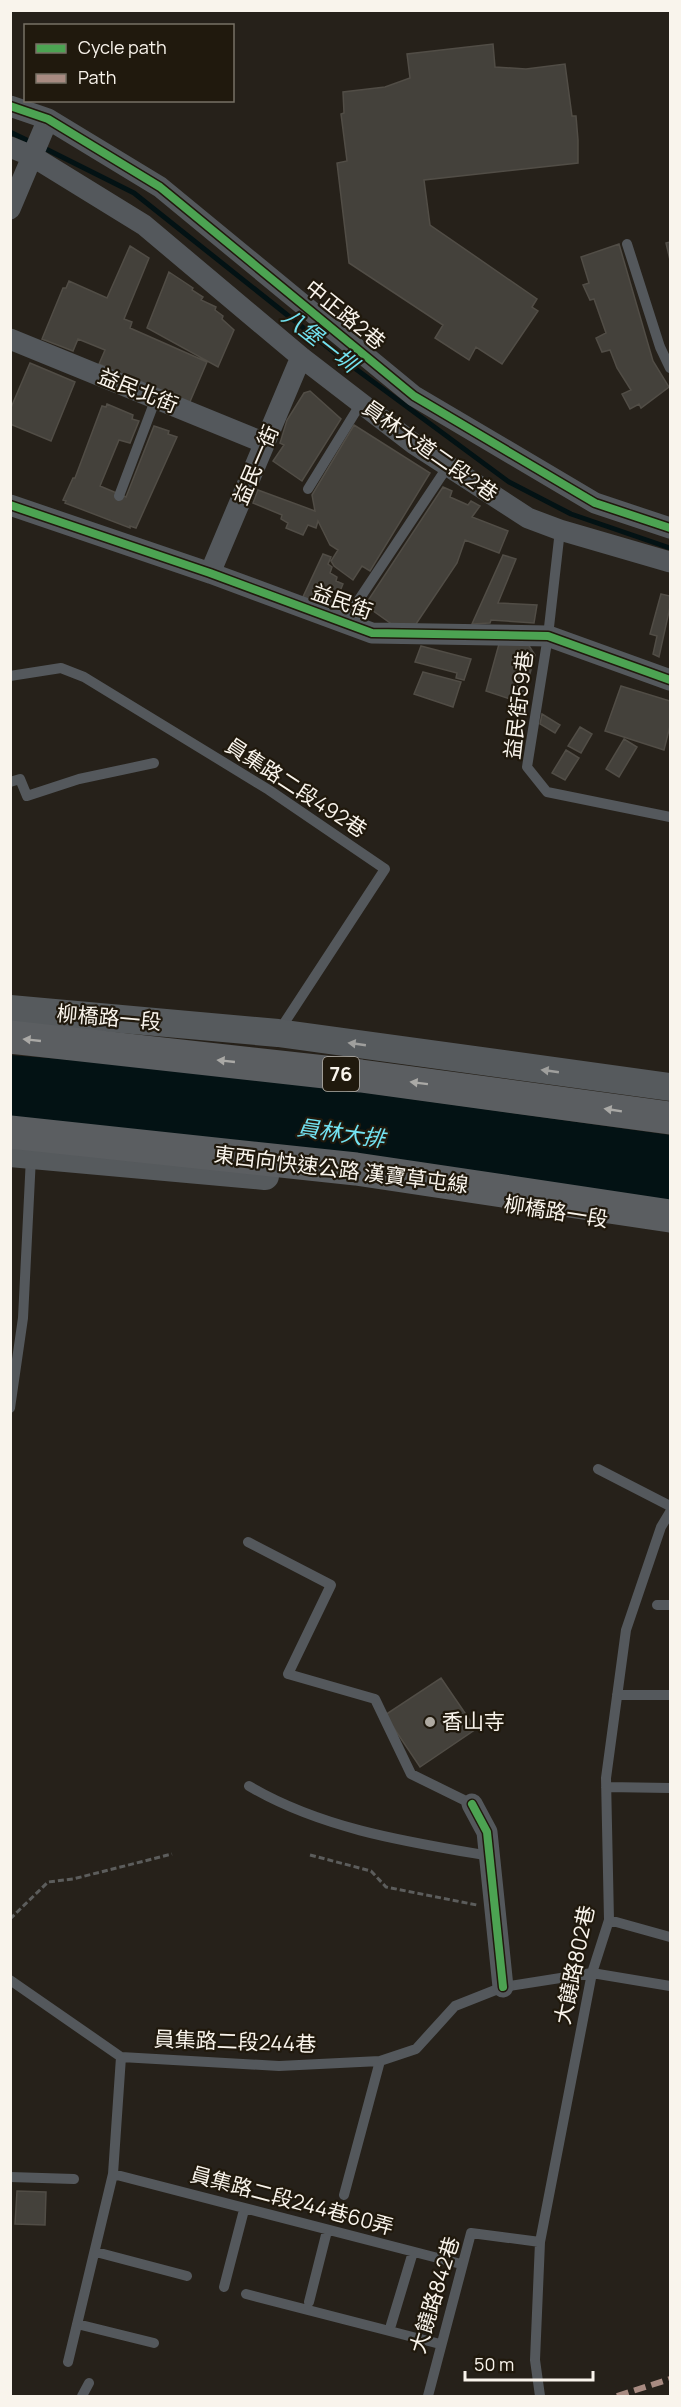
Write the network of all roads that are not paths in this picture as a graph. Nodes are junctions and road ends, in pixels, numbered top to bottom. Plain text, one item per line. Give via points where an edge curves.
1 (10, 106) edge
2 (48, 119) junction
3 (10, 147) edge
4 (32, 156) junction
5 (10, 209) edge
6 (627, 243) dead end
7 (10, 339) edge
8 (301, 357) junction
9 (670, 368) edge
10 (156, 398) junction
11 (361, 403) junction
12 (265, 442) junction
13 (448, 466) junction
14 (308, 489) dead end
15 (119, 496) dead end
16 (10, 505) edge
17 (670, 528) edge
18 (560, 530) junction
19 (670, 562) edge
20 (210, 573) junction
21 (344, 622) junction
22 (548, 636) junction
23 (10, 676) edge
24 (670, 680) edge
25 (154, 763) dead end
26 (10, 782) edge
27 (670, 817) edge
28 (10, 1009) edge
29 (278, 1033) junction
30 (10, 1037) edge
31 (670, 1088) edge
32 (670, 1119) edge
33 (18, 1146) edge
34 (670, 1216) edge
35 (670, 1230) edge
36 (12, 1384) edge
37 (10, 1408) edge
38 (597, 1468) dead end
39 (670, 1506) edge
40 (670, 1512) edge
41 (248, 1542) dead end
42 (657, 1605) dead end
43 (670, 1605) edge
44 (617, 1695) junction
45 (670, 1695) edge
46 (249, 1786) dead end
47 (606, 1787) junction
48 (670, 1788) edge
49 (472, 1804) joint
50 (490, 1856) junction
51 (609, 1920) junction
52 (670, 1936) edge
53 (592, 1973) junction
54 (10, 1980) edge
55 (670, 1986) edge
56 (503, 1987) junction
57 (122, 2057) junction
58 (380, 2061) junction
59 (113, 2174) junction
60 (10, 2177) edge
61 (74, 2179) dead end
62 (344, 2195) dead end
63 (244, 2210) junction
64 (327, 2231) junction
65 (540, 2242) junction
66 (96, 2252) junction
67 (413, 2252) junction
68 (461, 2264) junction
69 (188, 2276) dead end
70 (224, 2287) dead end
71 (246, 2294) dead end
72 (309, 2302) dead end
73 (77, 2324) junction
74 (392, 2325) dead end
75 (154, 2343) dead end
76 (440, 2344) junction
77 (69, 2362) dead end
78 (89, 2383) dead end
79 (82, 2397) edge
80 (428, 2397) edge
81 (540, 2397) edge

1 - 2 street, 中正路2巷
2 - 4 street
2 - 17 street, 中正路2巷 via 160,187 414,396 595,503
3 - 4 street, 員林大道二段2巷
4 - 5 street
4 - 8 street, 員林大道二段2巷 via 144,225
6 - 9 lane
7 - 10 street, 益民北街
8 - 11 street, 員林大道二段2巷
8 - 12 street, 益民一街
10 - 12 street, 益民北街
10 - 15 lane
11 - 13 street, 員林大道二段2巷
11 - 14 lane
12 - 20 street, 益民一街
13 - 18 street, 員林大道二段2巷 via 528,518
13 - 21 lane
16 - 20 street, 益民街
18 - 19 street, 員林大道二段2巷
18 - 22 lane, 益民街59巷
20 - 21 street, 益民街
21 - 22 street, 益民街 via 372,633
22 - 24 street, 益民街
22 - 27 lane, 益民街59巷 via 527,767 547,792
23 - 29 lane, 員集路二段492巷 via 61,668 84,677 269,790 385,869
25 - 26 lane via 79,779 27,796 20,779
28 - 29 main road, 柳橋路一段
31 -> 29 main road, 柳橋路一段
32 -> 30 highway, 76 via 361,1076
33 - 34 highway, 東西向快速公路 漢寶草屯線 via 356,1169
33 - 35 main road, 柳橋路一段 via 355,1184
33 - 36 lane via 23,1318
36 - 37 lane
38 - 39 lane
40 - 44 lane, 大饒路802巷 via 661,1527 626,1630
41 - 49 lane via 331,1585 288,1674 375,1699 411,1774
42 - 43 lane
44 - 45 lane
44 - 47 lane, 大饒路802巷
46 - 50 lane via 271,1799 353,1829
47 - 48 lane
47 - 51 lane, 大饒路802巷
49 - 50 street via 487,1832
50 - 56 street
51 - 52 lane
51 - 53 lane, 大饒路802巷
53 - 55 lane, 員集路二段244巷
53 - 56 lane, 員集路二段244巷
53 - 65 lane, 大饒路802巷
54 - 57 lane
56 - 58 lane, 員集路二段244巷 via 455,2006 416,2049
57 - 58 lane, 員集路二段244巷 via 279,2066
57 - 59 lane
58 - 62 lane
59 - 63 lane, 員集路二段244巷60弄
59 - 66 lane
60 - 61 lane
63 - 64 lane, 員集路二段244巷60弄
63 - 70 lane
64 - 67 lane, 員集路二段244巷60弄
64 - 72 lane
65 - 68 lane, 大饒路842巷 via 471,2233
65 - 81 lane, 大饒路802巷 via 535,2360
66 - 69 lane
66 - 73 lane
67 - 68 lane, 員集路二段244巷60弄
67 - 74 lane
68 - 76 lane, 大饒路842巷
71 - 76 lane
73 - 75 lane
73 - 77 lane
76 - 80 lane, 大饒路842巷
78 - 79 lane

